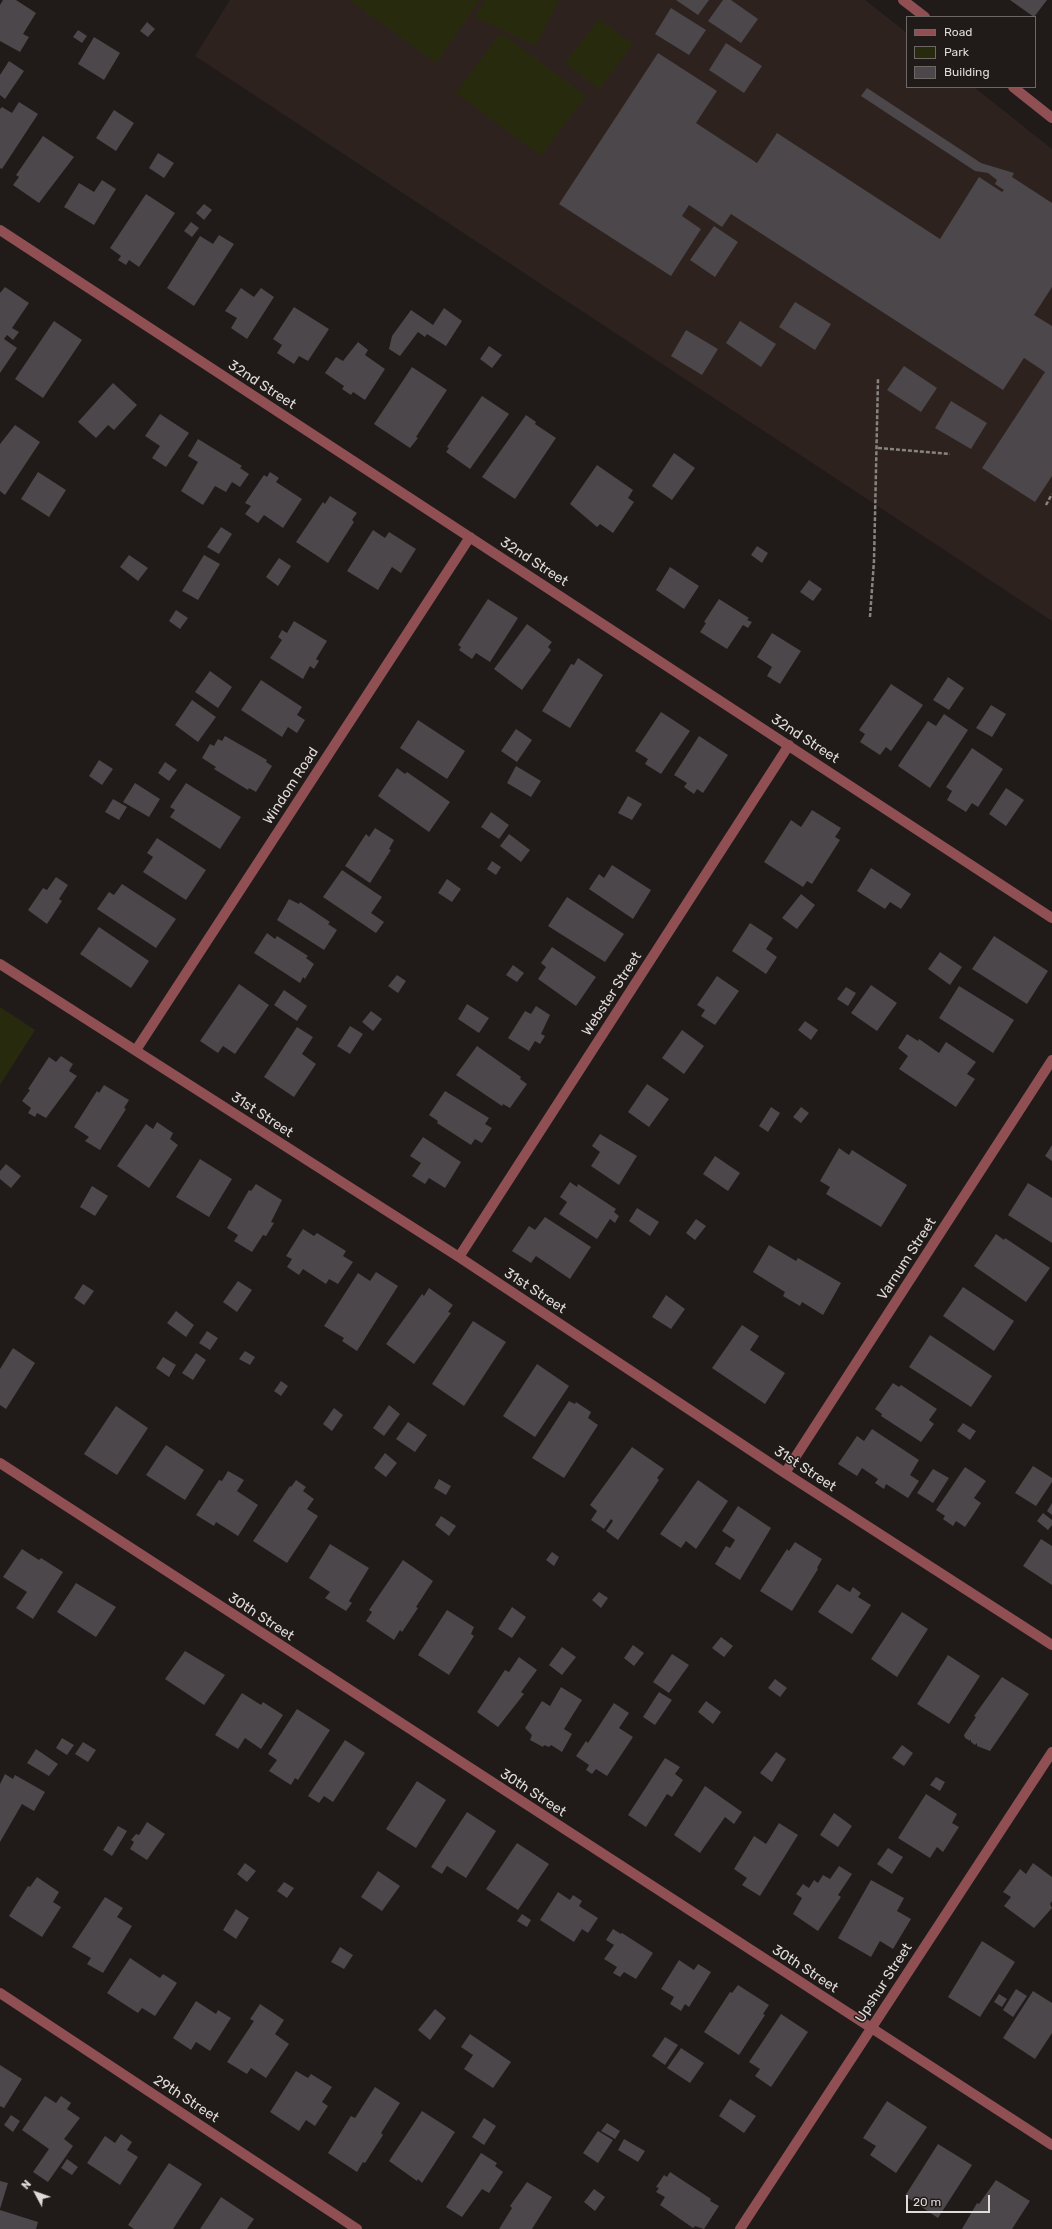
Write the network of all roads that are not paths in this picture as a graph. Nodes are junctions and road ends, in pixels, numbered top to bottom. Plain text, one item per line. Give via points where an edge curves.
1 (903, 0) edge
2 (924, 16) edge
3 (1014, 88) edge
4 (1052, 118) edge
5 (0, 230) edge
6 (470, 538) junction
7 (789, 745) junction
8 (1052, 918) edge
9 (0, 964) edge
10 (136, 1050) junction
11 (1052, 1060) edge
12 (459, 1258) junction
13 (0, 1463) edge
14 (785, 1473) junction
15 (1052, 1645) edge
16 (1052, 1752) edge
17 (0, 1993) edge
18 (871, 2029) junction
19 (1052, 2145) edge
20 (357, 2229) edge
21 (740, 2229) edge

1 - 2 street
3 - 4 street
5 - 6 street, 32nd Street
6 - 7 street, 32nd Street
6 - 10 street, Windom Road
7 - 8 street, 32nd Street
7 - 12 street, Webster Street
9 - 10 street, 31st Street
10 - 12 street, 31st Street
11 - 14 street, Varnum Street
12 - 14 street, 31st Street
13 - 18 street, 30th Street
14 - 15 street, 31st Street
16 - 18 street, Upshur Street
17 - 20 street, 29th Street
18 - 19 street, 30th Street
18 - 21 street, Upshur Street

